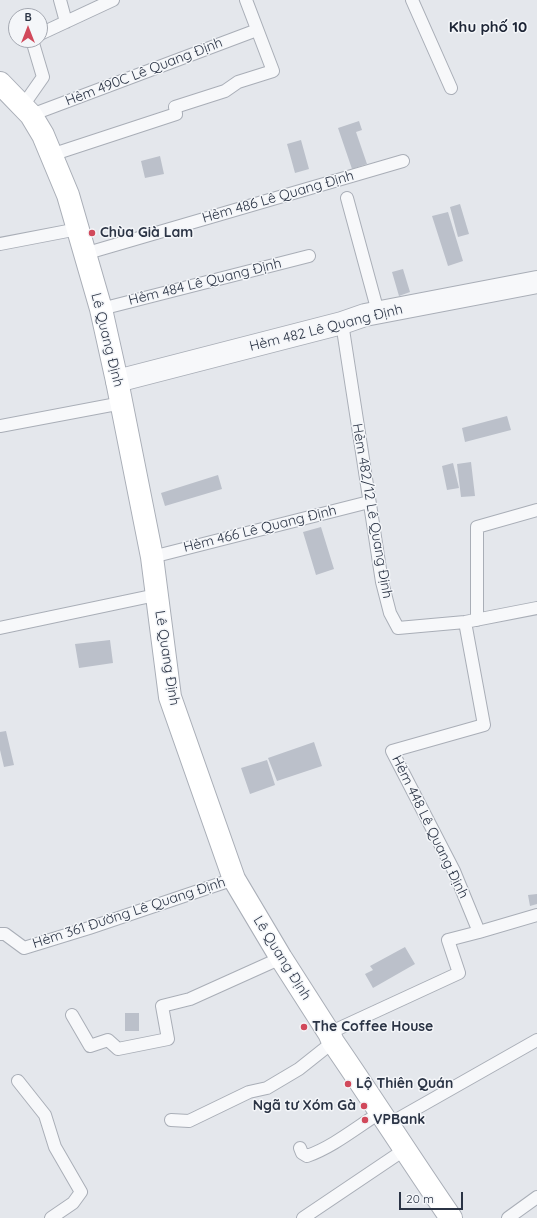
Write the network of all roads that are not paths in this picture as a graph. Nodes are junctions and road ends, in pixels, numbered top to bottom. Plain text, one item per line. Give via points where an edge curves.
1 (60, 0) edge
2 (113, 0) edge
3 (246, 0) edge
4 (412, 0) edge
5 (66, 22) junction
6 (48, 30) edge
7 (257, 30) junction
8 (34, 48) edge
9 (0, 83) edge
10 (452, 88) dead end
11 (26, 111) junction
12 (51, 155) junction
13 (403, 161) dead end
14 (347, 198) dead end
15 (78, 230) junction
16 (0, 244) edge
17 (84, 254) junction
18 (309, 256) dead end
19 (537, 282) edge
20 (100, 309) junction
21 (378, 312) junction
22 (342, 323) junction
23 (117, 381) junction
24 (122, 403) junction
25 (0, 426) edge
26 (369, 502) junction
27 (537, 510) edge
28 (152, 556) junction
29 (156, 595) junction
30 (537, 608) edge
31 (471, 621) junction
32 (0, 628) edge
33 (234, 879) junction
34 (537, 915) edge
35 (479, 932) junction
36 (2, 934) edge
37 (281, 958) junction
38 (72, 1015) dead end
39 (331, 1037) junction
40 (537, 1040) edge
41 (18, 1081) dead end
42 (385, 1118) junction
43 (171, 1120) dead end
44 (300, 1148) dead end
45 (404, 1150) junction
46 (537, 1197) edge
47 (51, 1218) edge
48 (303, 1218) edge
49 (451, 1218) edge
50 (508, 1218) edge

1 - 5 lane
2 - 5 lane
3 - 7 lane
4 - 10 lane
5 - 6 lane
7 - 11 lane, Hẻm 490C Lê Quang Định
7 - 12 lane via 273,71 238,82 225,91 175,107 176,114
8 - 11 lane via 43,77
9 - 11 main road, Lê Quang Định
11 - 12 main road, Lê Quang Định via 43,135
12 - 15 main road, Lê Quang Định via 68,195
13 - 17 lane, Hẻm 486 Lê Quang Định
14 - 21 lane
15 - 16 lane
15 - 17 main road, Lê Quang Định
17 - 20 main road, Lê Quang Định
18 - 20 lane, Hẻm 484 Lê Quang Định
19 - 21 street, Hẻm 482 Lê Quang Định
20 - 23 main road, Lê Quang Định
21 - 22 street, Hẻm 482 Lê Quang Định
22 - 23 street, Hẻm 482 Lê Quang Định
22 - 26 lane, Hẻm 482/12 Lê Quang Định
23 - 24 main road, Lê Quang Định
24 - 25 lane
24 - 28 main road, Lê Quang Định
26 - 28 lane, Hẻm 466 Lê Quang Định
26 - 31 lane, Hẻm 482/12 Lê Quang Định via 382,582 390,613 398,628
27 - 31 lane via 477,527
28 - 29 main road, Lê Quang Định
29 - 32 lane
29 - 33 main road, Lê Quang Định via 170,697
30 - 31 lane, Hẻm 482/12 Lê Quang Định
31 - 35 lane, Hẻm 448 Lê Quang Định via 484,725 392,751 454,870
33 - 36 lane, Hẻm 361 Đường Lê Quang Định via 24,948
33 - 37 main road, Lê Quang Định
34 - 35 lane
35 - 39 lane via 448,940 460,973
37 - 38 lane via 190,1000 162,1006 168,1039 118,1049 108,1040 90,1046
37 - 39 main road, Lê Quang Định
39 - 42 main road, Lê Quang Định
39 - 43 lane via 299,1069 267,1088 249,1092 188,1121
40 - 42 lane
41 - 47 lane via 45,1115 55,1148 81,1192 73,1203
42 - 44 lane via 314,1154 306,1156
42 - 45 main road, Lê Quang Định
45 - 48 lane
45 - 49 main road, Lê Quang Định
46 - 50 lane

